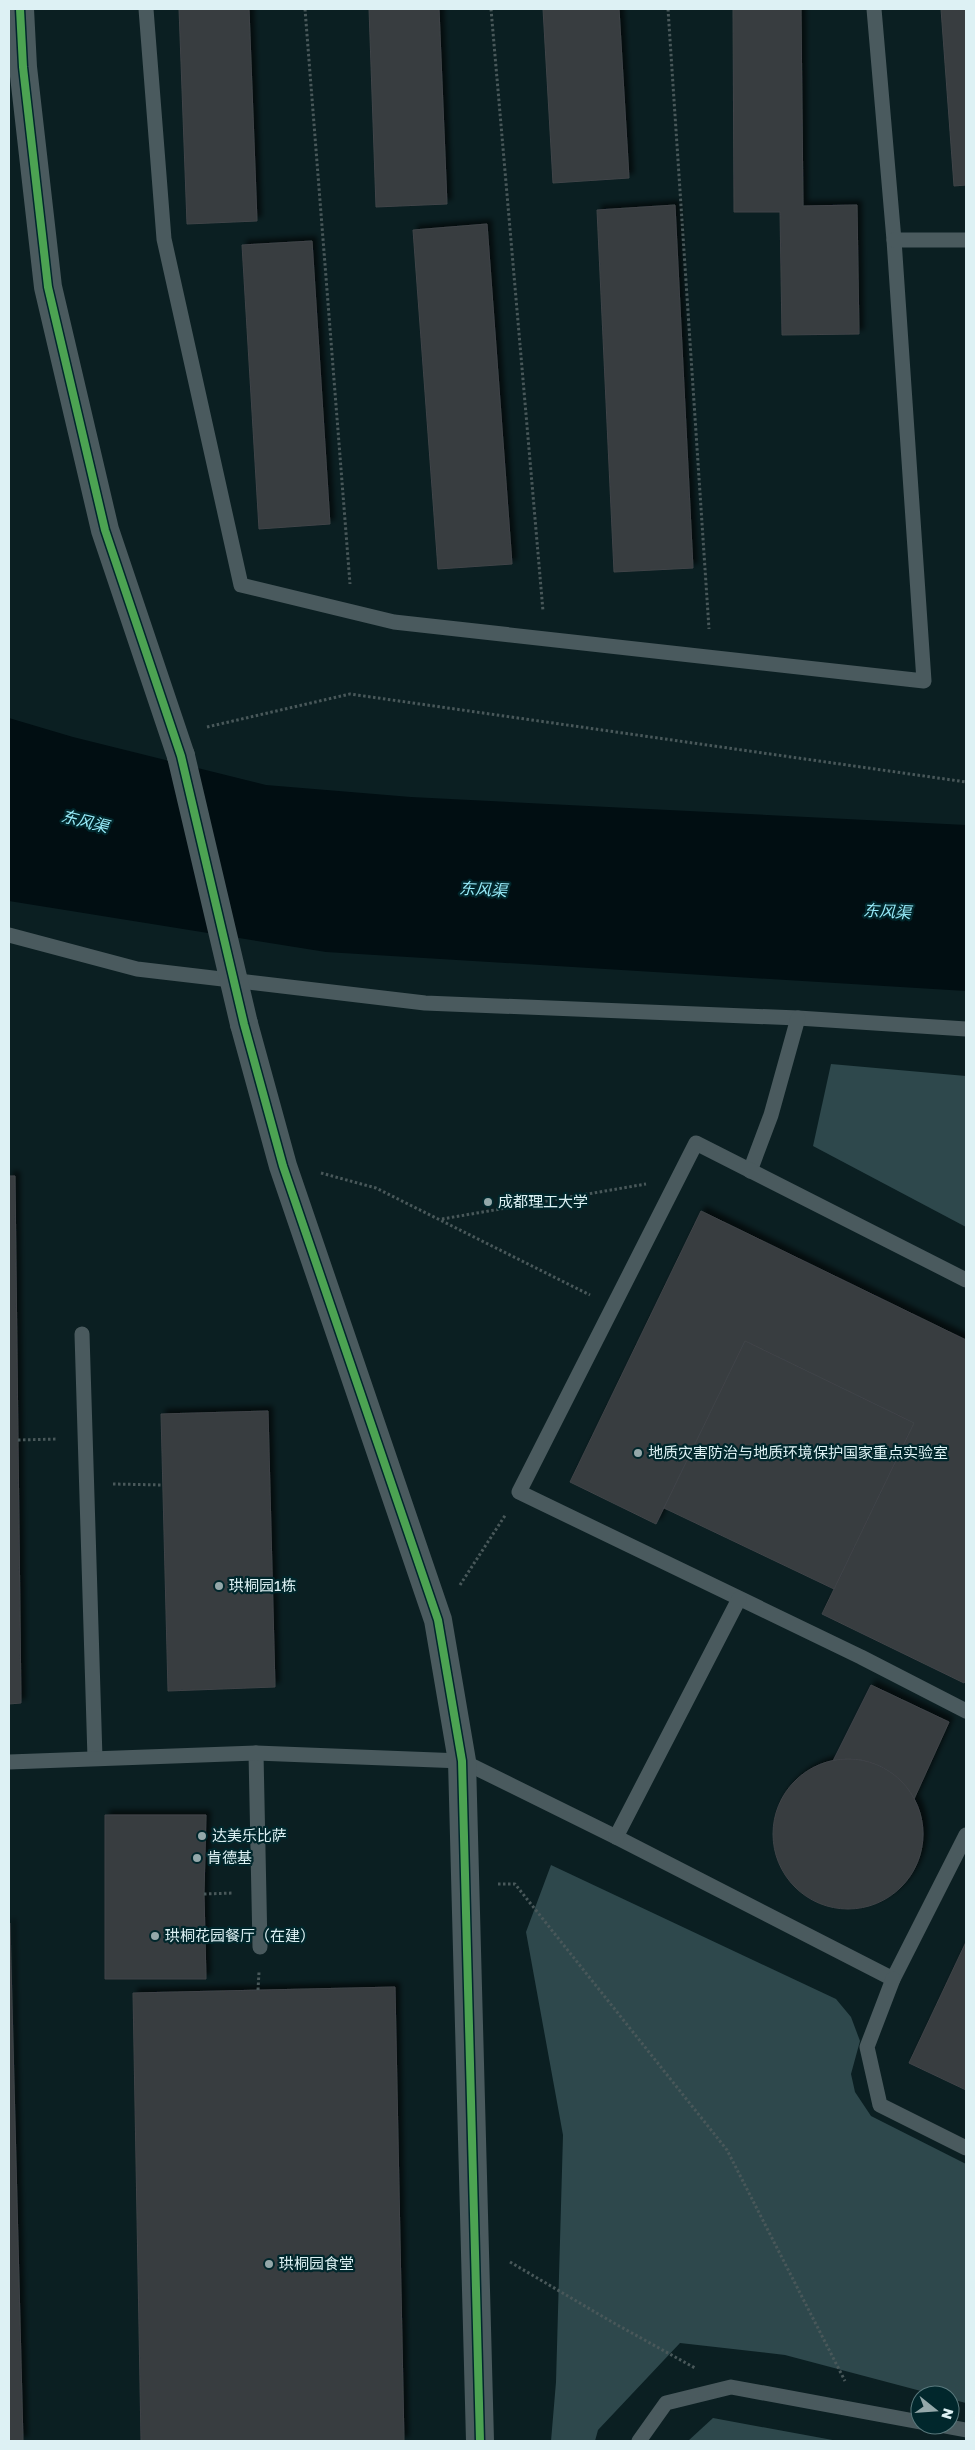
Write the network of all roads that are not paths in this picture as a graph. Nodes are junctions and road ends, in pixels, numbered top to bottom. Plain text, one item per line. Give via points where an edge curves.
1 (20, 9) edge
2 (146, 9) edge
3 (874, 9) edge
4 (894, 240) junction
5 (966, 240) edge
6 (9, 935) edge
7 (798, 1018) junction
8 (966, 1029) edge
9 (750, 1171) junction
10 (966, 1280) edge
11 (82, 1334) dead end
12 (739, 1599) junction
13 (966, 1711) edge
14 (256, 1753) junction
15 (95, 1758) junction
16 (462, 1761) junction
17 (9, 1762) edge
18 (966, 1835) edge
19 (616, 1836) junction
20 (260, 1947) dead end
21 (894, 1979) junction
22 (966, 2148) edge
23 (910, 2420) edge
24 (480, 2441) edge
25 (639, 2441) edge

1 - 16 street, bridge via 22,67 48,287 104,530 178,745 244,1024 283,1166 438,1620
2 - 4 lane via 164,239 242,585 394,622 924,681
3 - 4 lane
4 - 5 lane
6 - 7 lane via 137,969 425,1003
7 - 8 lane
7 - 9 lane via 771,1115
9 - 10 lane
9 - 12 lane via 696,1143 519,1492
11 - 15 lane
12 - 13 lane
12 - 19 lane
14 - 15 lane
14 - 16 lane
14 - 20 lane
15 - 17 lane
16 - 19 lane
16 - 24 street
18 - 21 lane
19 - 21 lane
21 - 22 lane via 867,2048 880,2105
23 - 25 lane via 731,2387 666,2403

